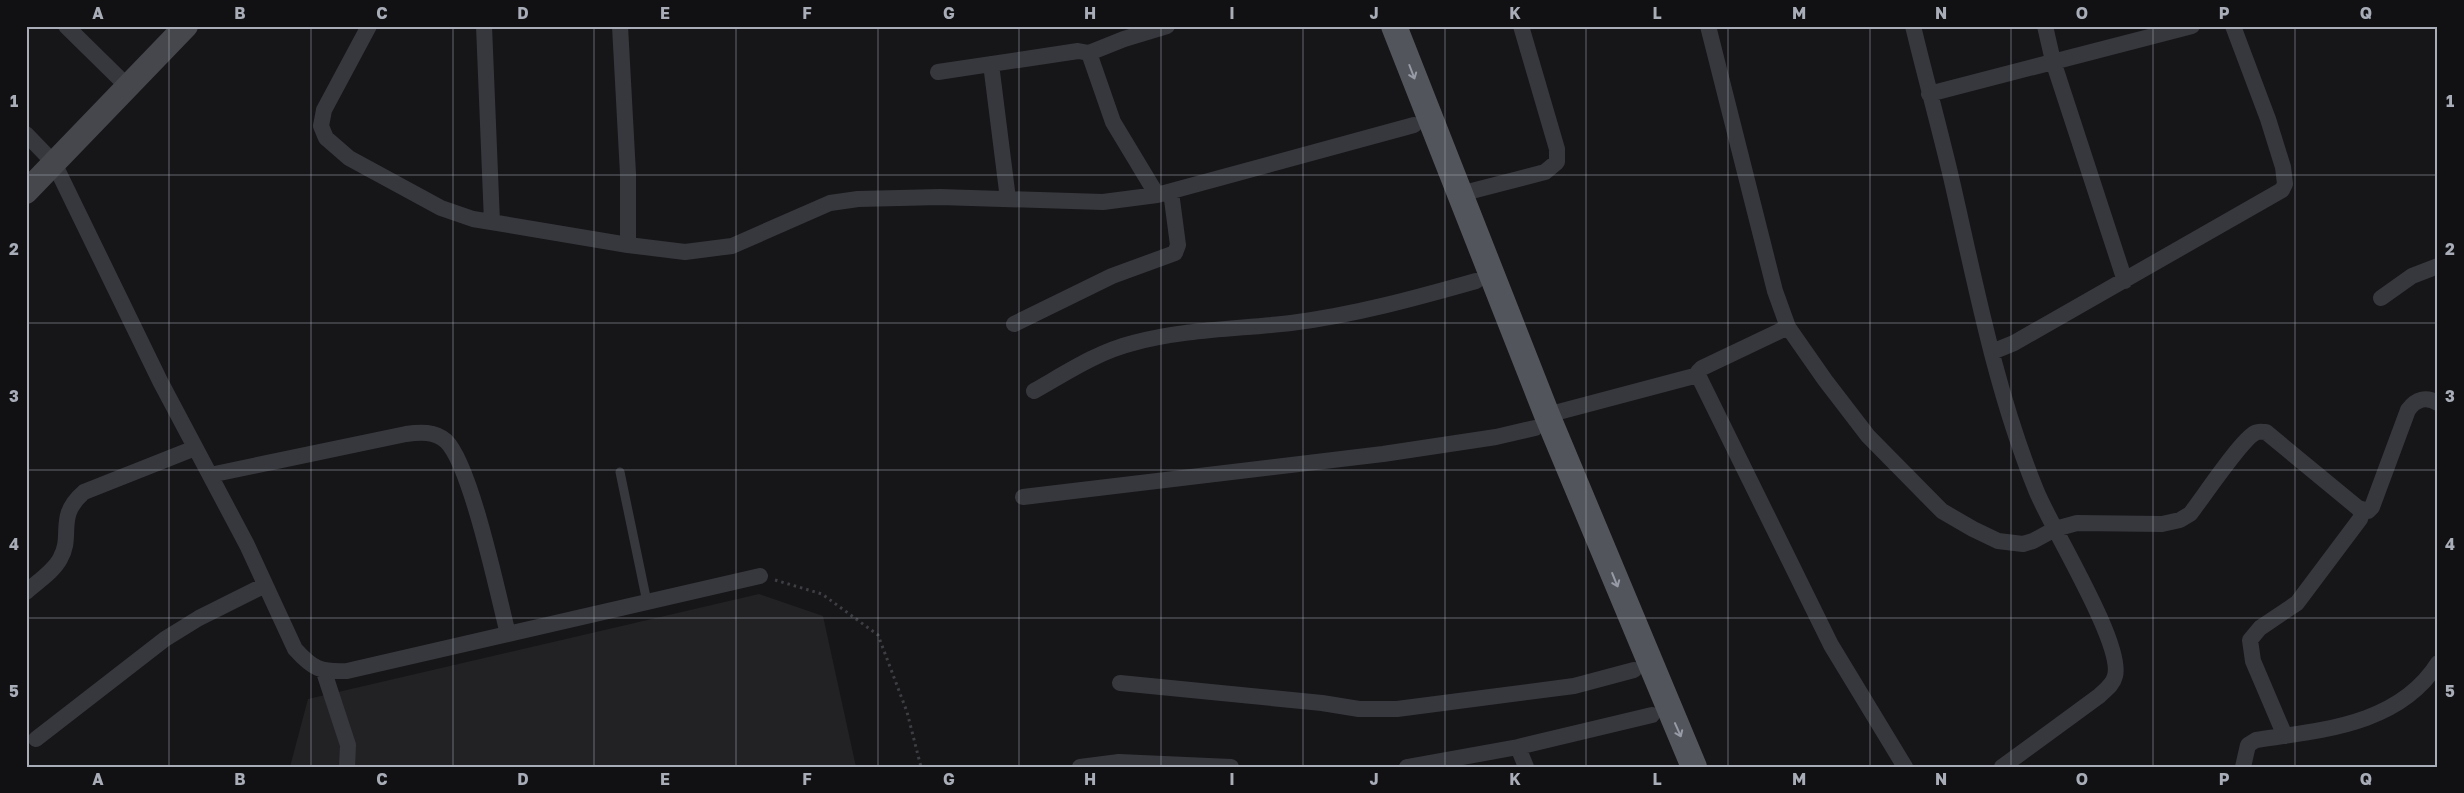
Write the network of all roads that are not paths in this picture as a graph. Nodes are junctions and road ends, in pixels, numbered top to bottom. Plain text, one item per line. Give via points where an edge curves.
1 (66, 26) edge
2 (186, 26) edge
3 (369, 26) edge
4 (484, 26) edge
5 (620, 26) edge
6 (1166, 26) edge
7 (1376, 26) edge
8 (1394, 26) edge
9 (1521, 26) edge
10 (1708, 26) edge
11 (1913, 26) edge
12 (2045, 26) edge
13 (2192, 26) edge
14 (2233, 26) edge
15 (1089, 53) junction
16 (2053, 61) junction
17 (991, 64) junction
18 (938, 72) dead end
19 (126, 86) junction
20 (1930, 94) junction
21 (1414, 124) junction
22 (26, 134) edge
23 (54, 163) junction
24 (26, 192) edge
25 (1164, 194) junction
26 (1460, 194) junction
27 (1008, 199) junction
28 (492, 222) junction
29 (628, 245) junction
30 (2438, 266) edge
31 (1476, 281) junction
32 (2124, 281) junction
33 (2381, 298) dead end
34 (1014, 324) dead end
35 (1788, 327) junction
36 (1992, 352) junction
37 (1698, 375) junction
38 (1034, 391) dead end
39 (2438, 403) edge
40 (1541, 421) junction
41 (195, 448) junction
42 (620, 472) dead end
43 (210, 475) junction
44 (1023, 497) dead end
45 (2363, 510) junction
46 (2054, 529) junction
47 (760, 576) road end
48 (265, 585) junction
49 (26, 592) edge
50 (647, 602) junction
51 (508, 634) junction
52 (2438, 662) edge
53 (1634, 670) junction
54 (324, 672) junction
55 (1120, 683) dead end
56 (1652, 715) junction
57 (2285, 736) junction
58 (36, 739) dead end
59 (1518, 747) junction
60 (347, 767) edge
61 (1080, 767) edge
62 (1231, 767) edge
63 (1407, 767) edge
64 (1526, 767) edge
65 (1676, 767) edge
66 (1694, 767) edge
67 (1905, 767) edge
68 (2002, 767) edge
69 (2243, 767) edge

1 - 19 street
2 - 19 street
3 - 28 street via 324,110 321,126 326,138 349,158 441,208
4 - 28 street
5 - 29 street via 628,174
6 - 15 street via 1124,38
7 - 21 main road
8 -> 26 main road
9 - 26 street via 1558,162 1545,172
10 - 35 street via 1775,291
11 - 20 street
12 - 16 street
13 - 16 street
14 - 32 street via 2275,141 2285,184 2282,190 2236,218
15 - 17 street via 1078,51
15 - 25 street via 1113,122
16 - 20 street
16 - 32 street
17 - 18 street
17 - 27 street
19 - 23 street
20 - 36 street
21 - 25 street
21 - 31 main road
22 - 23 street
23 - 24 street
23 - 41 street
25 - 27 street via 1103,202
25 - 34 street via 1178,244 1176,253 1112,276
26 - 40 main road
27 - 29 street via 858,199 830,204 716,250 684,252
28 - 29 street
30 - 33 street via 2412,276
31 - 38 street via 1364,310 1293,323 1162,336 1132,343 1102,354
31 - 40 main road
32 - 36 street
35 - 37 street via 1702,368
35 - 46 street via 1868,436 1942,511 1973,530 2009,544 2033,541
36 - 46 street via 2027,467
37 - 40 street
37 - 67 street via 1831,645
39 - 45 street via 2425,398 2413,403 2408,410 2372,507 2368,511
40 - 44 street via 1496,437 1383,454
40 - 53 main road
40 -> 66 main road
41 - 43 street
41 - 49 street via 84,492 72,502 66,523 64,551 59,561
42 - 50 lane
43 - 48 street
43 - 51 street via 406,434 426,432 446,441 457,457 469,487
45 - 46 street via 2266,432 2258,432 2241,447 2186,518 2162,524 2091,522
45 - 57 street via 2360,519 2297,603 2260,628 2250,640 2253,661
46 - 68 street via 2070,556 2112,648 2116,675 2098,696
47 - 50 street
48 - 54 street via 295,649 306,661
48 - 58 street via 165,639
50 - 51 street
51 - 54 street via 347,671
52 - 57 street via 2424,683 2405,700 2386,710 2339,727
53 - 55 street via 1574,686 1397,710 1359,709 1322,702
53 - 56 main road
54 - 60 street via 348,745
56 - 59 street
56 - 65 main road
57 - 69 street via 2256,740 2248,746
59 - 63 street
59 - 64 street
61 - 62 street via 1119,762

